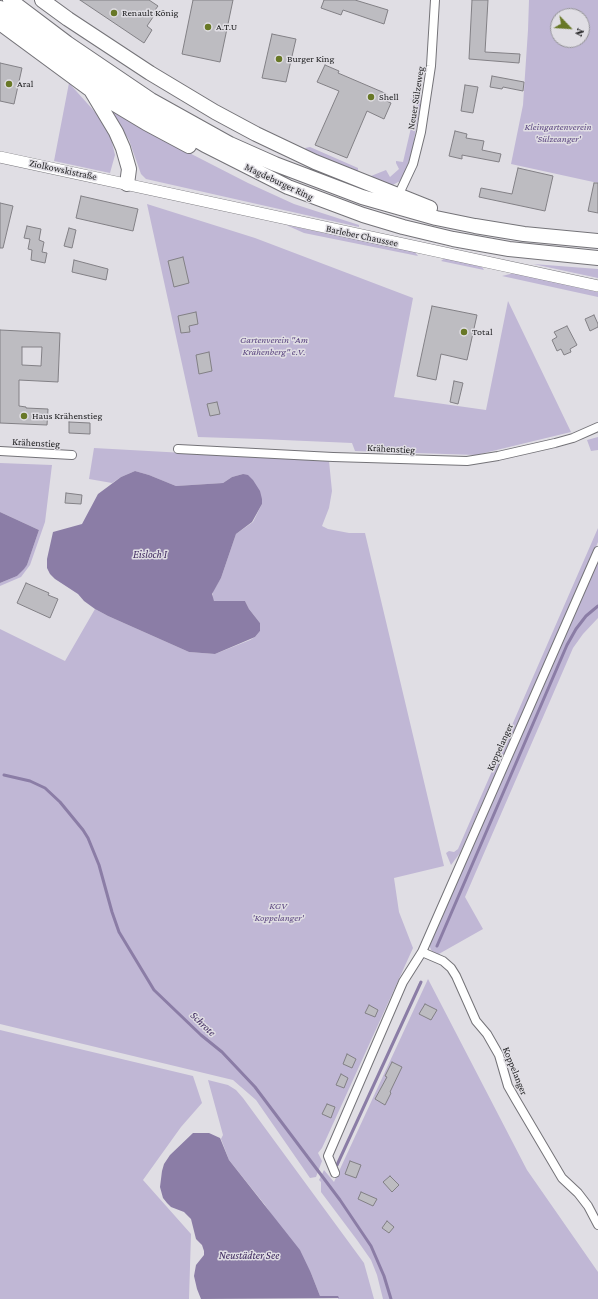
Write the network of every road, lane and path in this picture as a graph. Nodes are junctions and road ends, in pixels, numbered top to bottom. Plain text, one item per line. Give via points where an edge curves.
1 (10, 0) edge
2 (42, 0) edge
3 (435, 0) edge
4 (0, 8) edge
5 (0, 23) edge
6 (91, 90) junction
7 (0, 156) edge
8 (242, 165) junction
9 (127, 184) junction
10 (398, 196) junction
11 (454, 222) junction
12 (598, 241) edge
13 (598, 258) edge
14 (598, 286) edge
15 (598, 427) edge
16 (178, 449) dead end
17 (0, 451) edge
18 (72, 455) dead end
19 (598, 551) edge
20 (422, 952) junction
21 (335, 1173) dead end
22 (598, 1225) edge

1 - 11 highway, Magdeburger Ring via 124,82 230,144 362,197
2 - 10 highway via 150,73 215,112 315,162
3 - 10 street, Neuer Sülzeweg via 431,66 421,132 412,164
4 - 8 highway, Magdeburger Ring via 62,55 119,93 181,132
5 - 6 highway
6 - 8 highway via 146,124 226,165
6 - 9 highway via 123,148 129,169
7 - 9 street, Ziolkowskistraße
8 - 13 highway, Magdeburger Ring via 315,198 411,229 509,249
9 - 14 street, Barleber Chaussee
10 - 11 highway via 440,210
11 - 12 highway, Magdeburger Ring via 524,234
15 - 16 street, Krähenstieg via 559,442 467,461
17 - 18 street, Krähenstieg
19 - 20 street, Koppelanger
20 - 21 street, Koppelanger via 404,982 328,1156
20 - 22 street, Koppelanger via 443,961 451,968 476,1021 488,1034 499,1055 508,1086 516,1100 562,1178 588,1206

